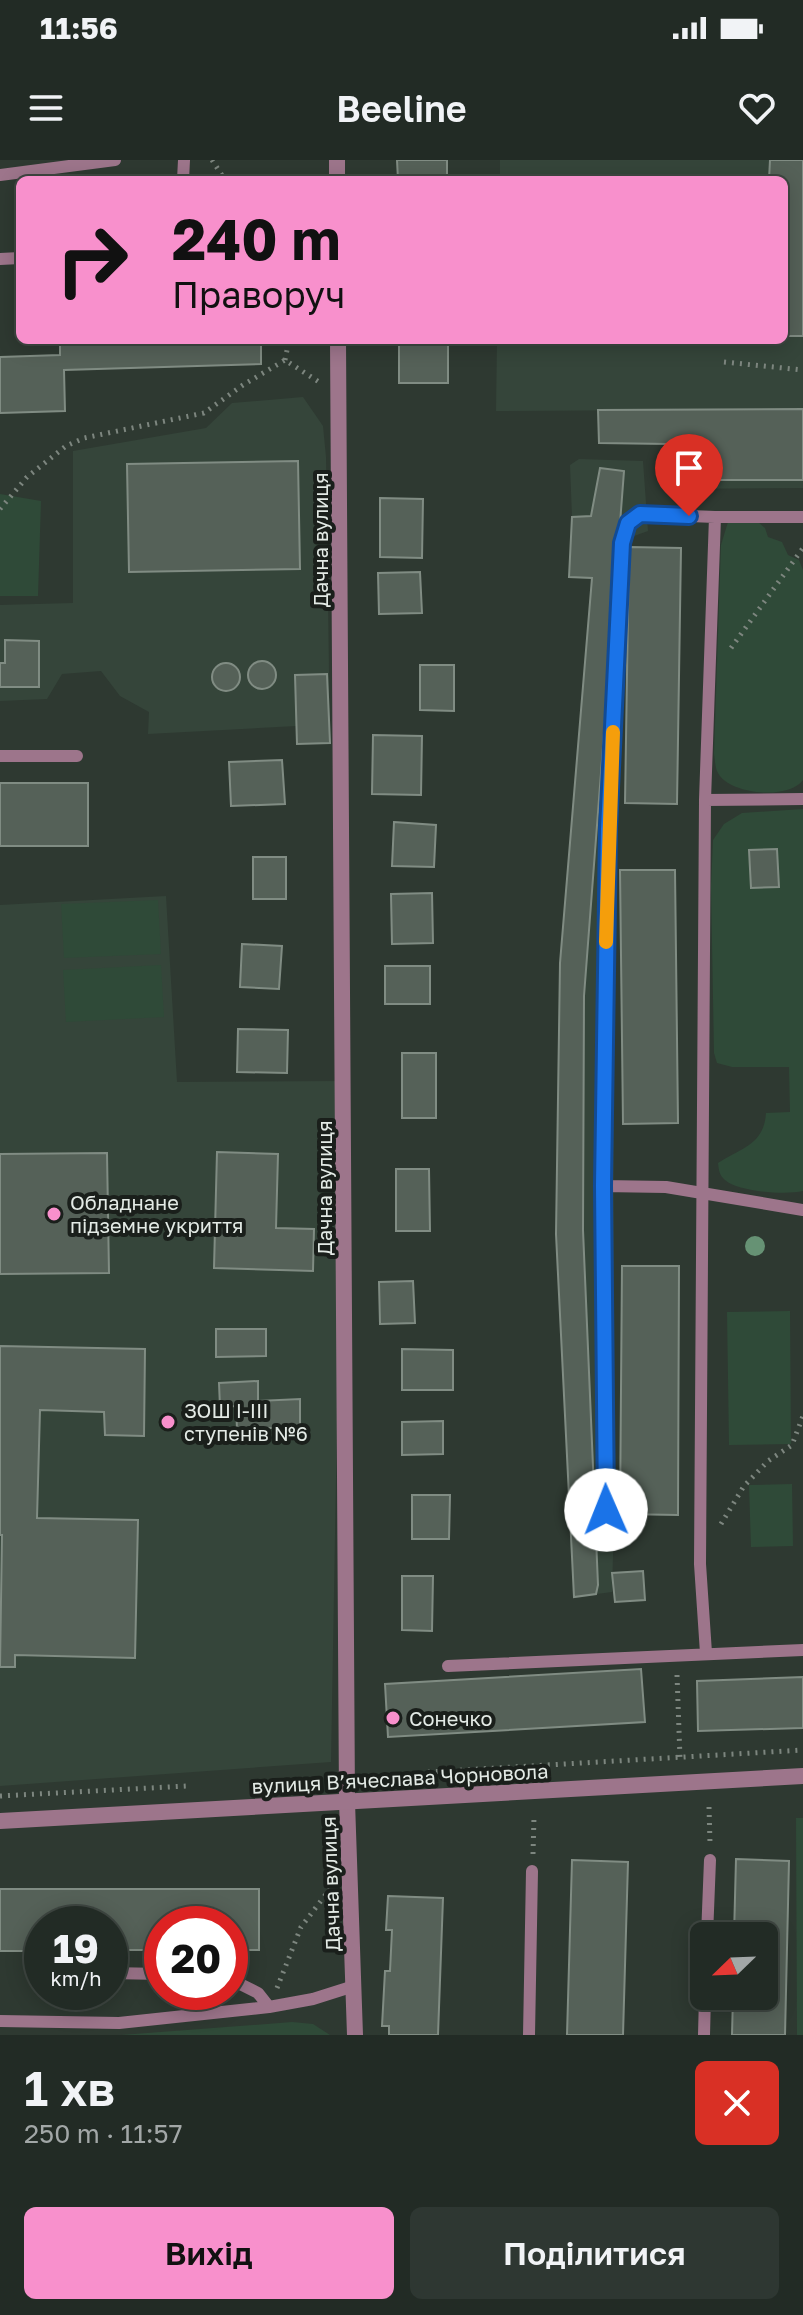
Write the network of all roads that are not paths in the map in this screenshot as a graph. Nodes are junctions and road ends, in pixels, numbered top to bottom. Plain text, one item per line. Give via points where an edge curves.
1 (115, 160) edge
2 (0, 175) edge
3 (338, 344) edge
4 (715, 517) junction
5 (803, 517) edge
6 (0, 756) edge
7 (77, 756) dead end
8 (803, 799) edge
9 (705, 800) junction
10 (603, 1186) junction
11 (704, 1194) junction
12 (803, 1210) edge
13 (606, 1510) dead end
14 (803, 1650) edge
15 (706, 1653) junction
16 (448, 1666) dead end
17 (803, 1776) edge
18 (347, 1802) junction
19 (0, 1821) edge
20 (710, 1860) road end
21 (532, 1871) road end
22 (708, 1922) edge
23 (354, 1986) junction
24 (248, 1988) edge
25 (269, 2007) junction
26 (705, 2010) edge
27 (0, 2021) edge
28 (355, 2035) edge
29 (529, 2035) edge
30 (704, 2035) edge

1 - 2 lane
3 - 18 street, Дачна вулиця
4 - 5 lane
4 - 9 lane
4 - 10 lane via 640,514 628,523 622,543 608,829
6 - 7 lane
8 - 9 lane
9 - 11 lane
10 - 11 lane
10 - 13 lane
11 - 12 lane
11 - 15 lane via 700,1564
14 - 15 lane
15 - 16 lane
17 - 18 street, вулиця Вʼячеслава Чорновола
18 - 19 street, вулиця Вʼячеслава Чорновола
18 - 23 street, Дачна вулиця
20 - 22 lane
21 - 29 lane
23 - 25 lane
23 - 28 street, Дачна вулиця
24 - 25 lane
25 - 27 lane via 119,2023
26 - 30 lane

